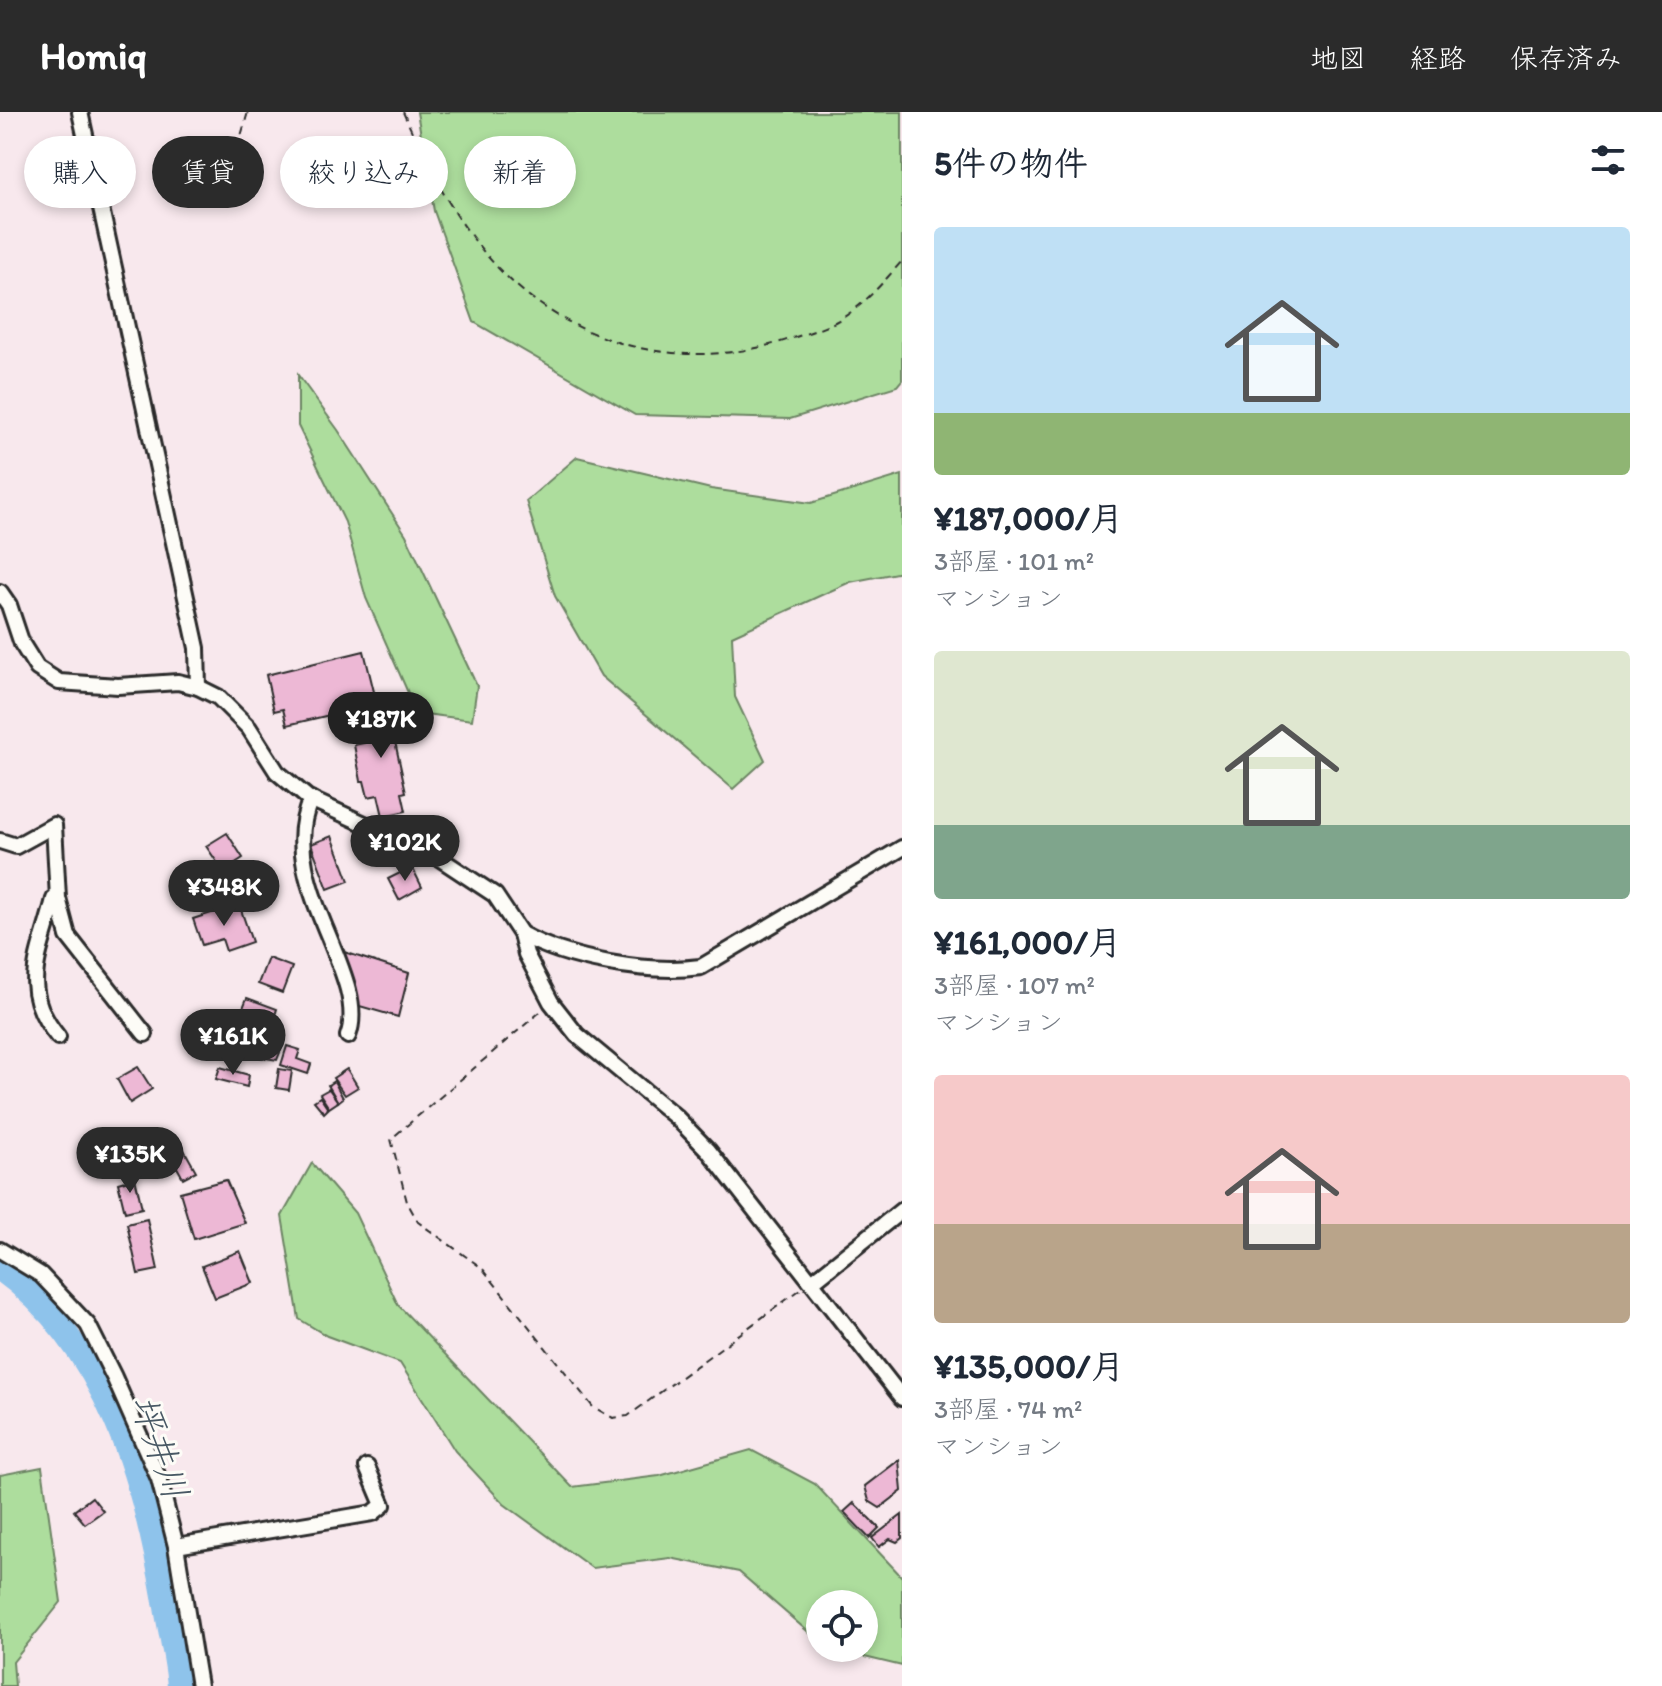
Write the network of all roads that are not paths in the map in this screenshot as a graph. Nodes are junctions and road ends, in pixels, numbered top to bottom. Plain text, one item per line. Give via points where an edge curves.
1 (80, 112) edge
2 (0, 592) edge
3 (198, 687) junction
4 (311, 799) junction
5 (0, 841) edge
6 (902, 848) edge
7 (57, 888) junction
8 (521, 934) junction
9 (145, 1034) dead end
10 (348, 1036) dead end
11 (58, 1037) dead end
12 (902, 1210) edge
13 (0, 1250) edge
14 (812, 1282) junction
15 (896, 1381) edge
16 (902, 1398) edge
17 (367, 1467) dead end
18 (176, 1546) junction
19 (199, 1686) edge

1 - 3 street via 197,648
2 - 3 street via 37,668 59,682 178,682
3 - 4 street via 218,697 249,728 277,772
4 - 8 street via 473,877 495,895
4 - 10 street via 301,826 303,856 353,1009
5 - 7 street via 16,846 54,825
6 - 8 street via 701,967 674,971 550,950
7 - 9 street via 60,912 75,948
7 - 11 street via 32,982 39,1010
8 - 14 street via 551,1002 577,1035 708,1150
12 - 14 street
13 - 18 street via 41,1275 88,1325 159,1479
14 - 15 street
15 - 16 street
17 - 18 street via 383,1505 373,1513
18 - 19 street

